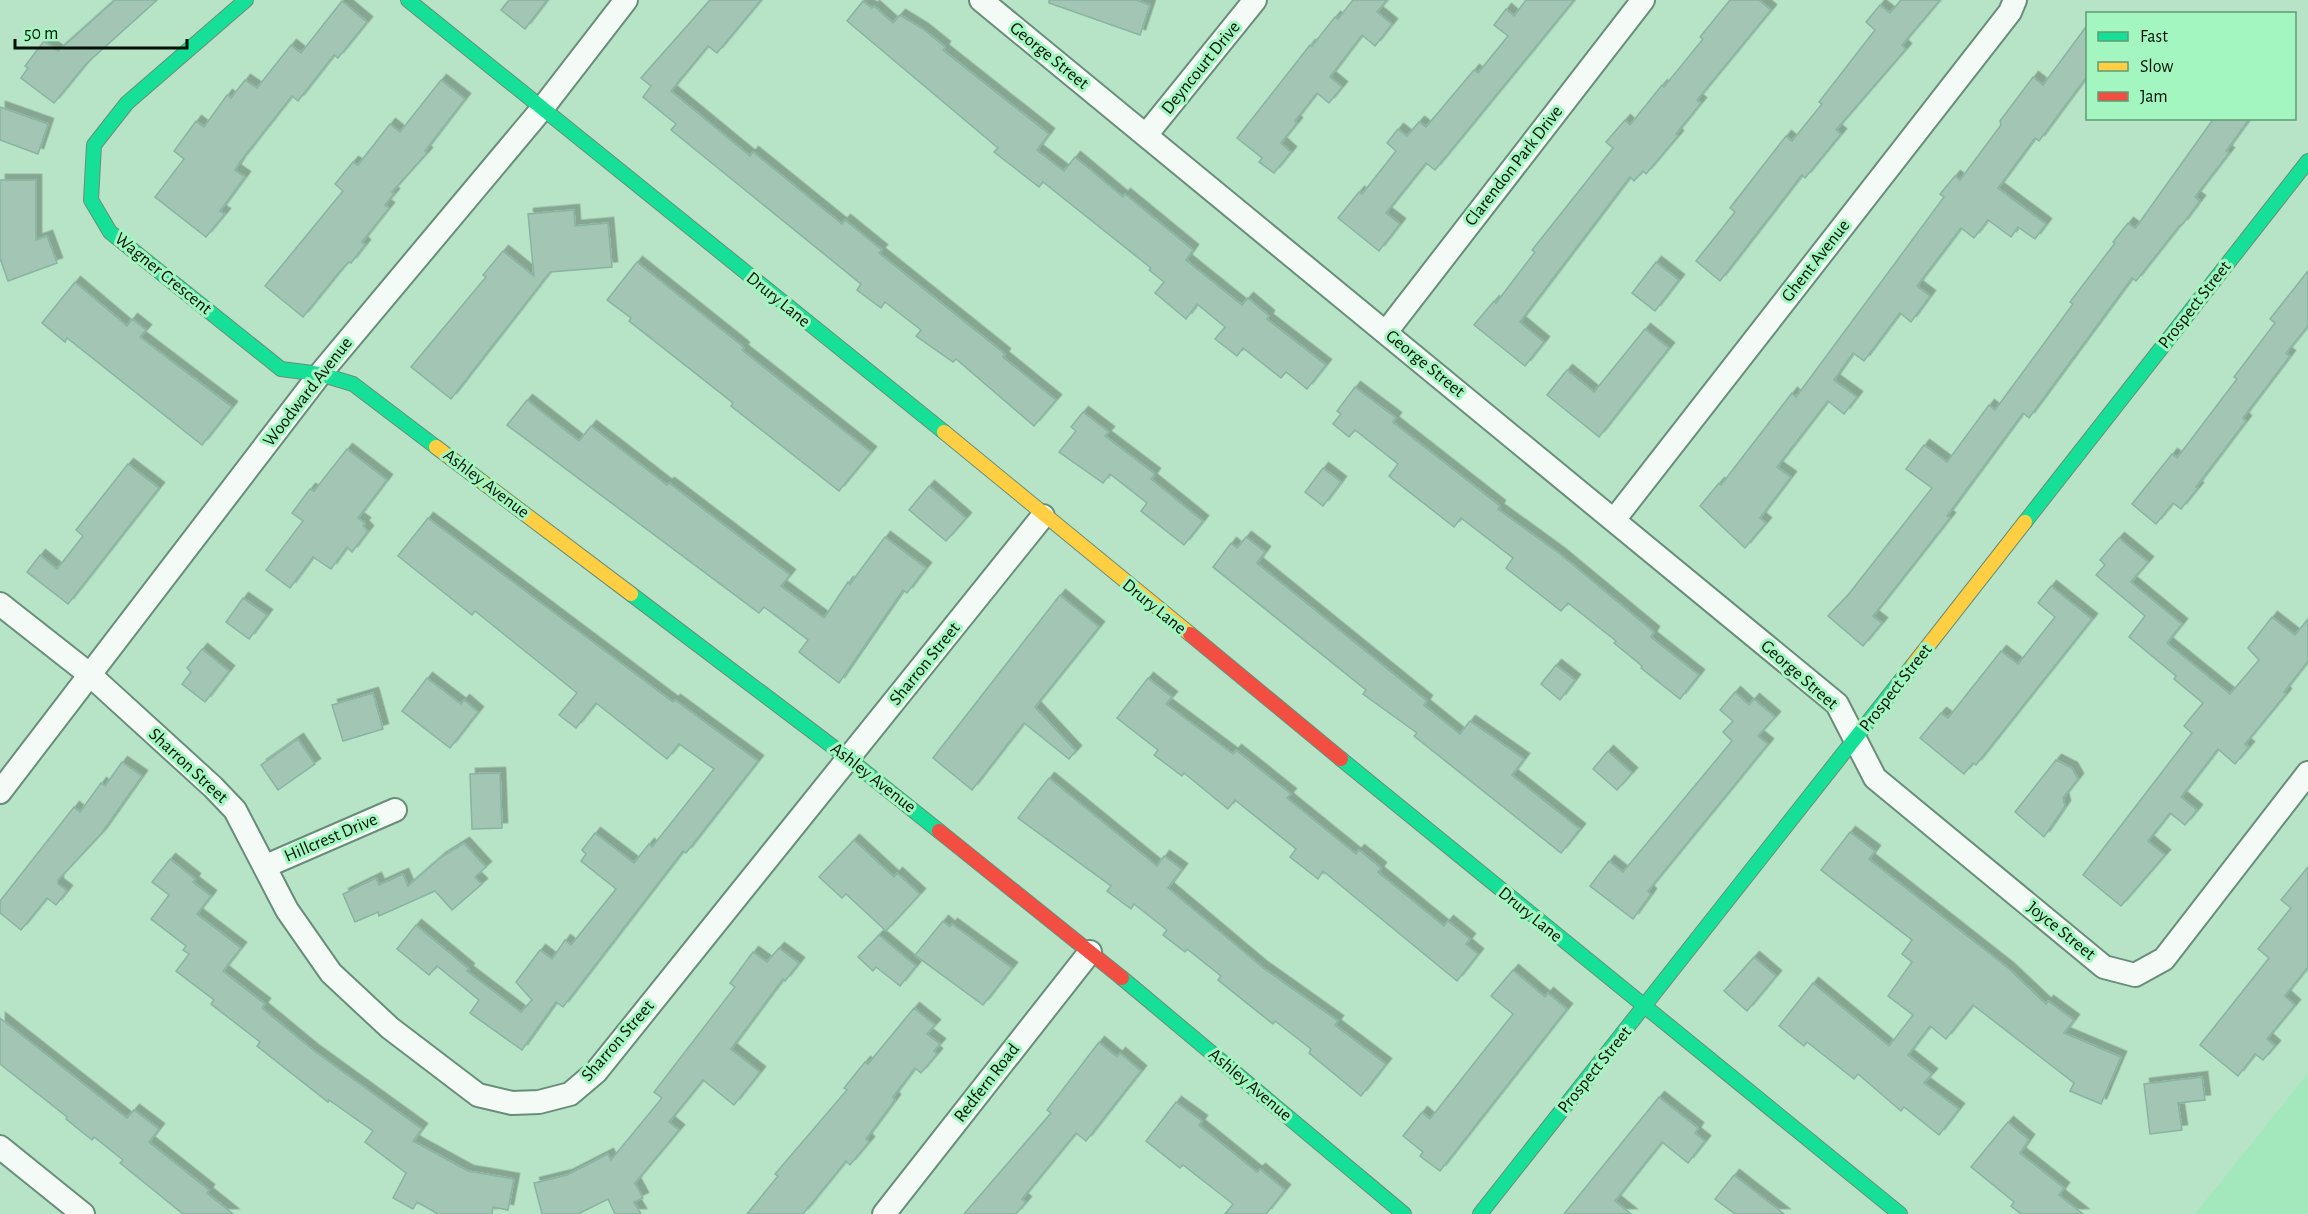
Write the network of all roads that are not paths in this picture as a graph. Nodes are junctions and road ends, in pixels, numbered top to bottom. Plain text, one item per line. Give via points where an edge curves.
1 (246, 0) edge
2 (408, 0) edge
3 (626, 0) edge
4 (981, 0) edge
5 (1256, 0) edge
6 (1643, 0) edge
7 (2015, 0) edge
8 (541, 110) junction
9 (1146, 135) junction
10 (2308, 160) edge
11 (1386, 332) junction
12 (320, 374) junction
13 (1043, 516) junction
14 (1614, 520) junction
15 (0, 604) edge
16 (89, 674) junction
17 (1856, 740) junction
18 (849, 759) junction
19 (2308, 773) edge
20 (0, 792) edge
21 (395, 810) dead end
22 (266, 866) junction
23 (1090, 952) junction
24 (1645, 1008) junction
25 (0, 1147) edge
26 (83, 1214) edge
27 (884, 1214) edge
28 (1404, 1214) edge
29 (1480, 1214) edge
30 (1900, 1214) edge

1 - 12 street, Wagner Crescent via 127,103 94,145 91,200 110,232 281,369
2 - 8 street, Drury Lane
3 - 8 street, Woodward Avenue
4 - 9 street, George Street
5 - 9 street, Deyncourt Drive
6 - 11 street, Clarendon Park Drive
7 - 14 street, Ghent Avenue via 2010,12
8 - 12 street, Woodward Avenue
8 - 13 street, Drury Lane
9 - 11 street, George Street
10 - 17 street, Prospect Street
11 - 14 street, George Street
12 - 16 street, Woodward Avenue
12 - 18 street, Ashley Avenue via 352,384
13 - 18 street, Sharron Street
13 - 24 street, Drury Lane
14 - 17 street, George Street via 1837,704
15 - 16 street, Sharron Street
16 - 20 street, Woodward Avenue
16 - 22 street, Sharron Street via 235,810
17 - 19 street, Joyce Street via 1875,778 2104,967 2135,975 2164,959
17 - 24 street, Prospect Street
18 - 22 street, Sharron Street via 596,1072 570,1094 539,1102 512,1103 478,1095 390,1028 331,974 287,910
18 - 23 street, Ashley Avenue
21 - 22 street, Hillcrest Drive
23 - 27 street, Redfern Road
23 - 28 street, Ashley Avenue
24 - 29 street, Prospect Street
24 - 30 street, Drury Lane
25 - 26 street

